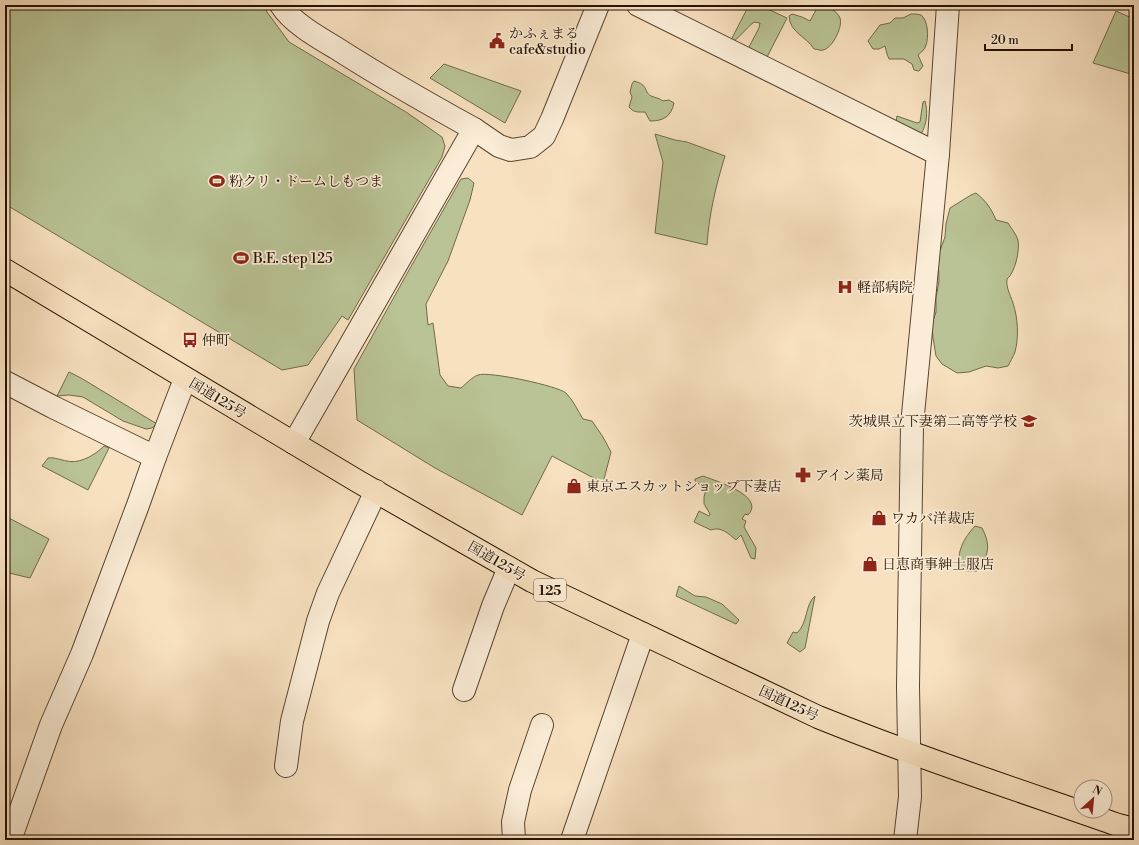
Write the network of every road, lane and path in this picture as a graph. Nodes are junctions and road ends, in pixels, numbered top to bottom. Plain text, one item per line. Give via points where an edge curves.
1 (281, 5) edge
2 (598, 5) edge
3 (638, 5) edge
4 (948, 5) edge
5 (474, 129) junction
6 (938, 154) junction
7 (5, 270) edge
8 (185, 379) junction
9 (5, 382) edge
10 (294, 443) junction
11 (155, 457) junction
12 (376, 491) junction
13 (508, 568) junction
14 (643, 634) junction
15 (464, 690) dead end
16 (542, 725) dead end
17 (910, 752) junction
18 (286, 766) dead end
19 (1134, 829) edge
20 (10, 840) edge
21 (514, 840) edge
22 (572, 840) edge
23 (905, 840) edge

1 - 5 street via 307,30 382,77
2 - 5 street via 544,136 530,147 511,150 499,146
3 - 6 street
4 - 6 street
5 - 10 street
6 - 17 street via 912,425 908,686
7 - 8 highway, 国道125号 / 125
8 - 10 highway, 国道125号 / 125
8 - 11 street
9 - 11 street
10 - 12 highway, 国道125号 / 125
11 - 20 street
12 - 13 highway, 国道125号 / 125
12 - 18 street via 328,593 318,621 292,721
13 - 14 highway, 国道125号 / 125
13 - 15 street
14 - 17 highway, 国道125号 / 125 via 818,717
14 - 22 street
16 - 21 street via 520,790 513,822
17 - 19 highway, 国道125号 / 125
17 - 23 street via 910,797

